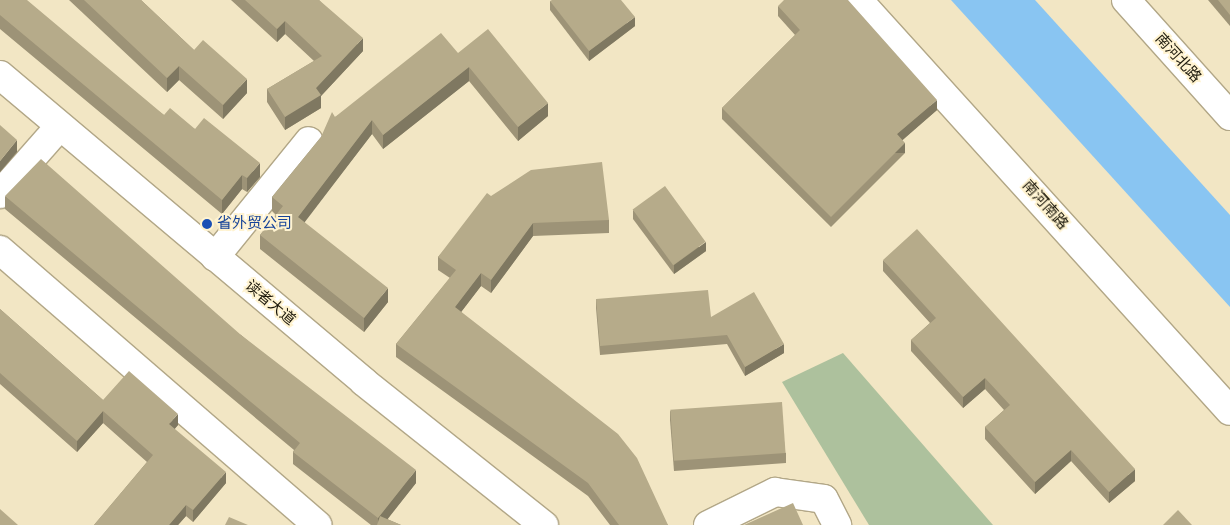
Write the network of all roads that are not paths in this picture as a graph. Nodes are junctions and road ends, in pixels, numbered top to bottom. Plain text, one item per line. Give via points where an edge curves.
1 (858, 0) edge
2 (1126, 0) edge
3 (0, 75) edge
4 (1230, 116) edge
5 (59, 127) junction
6 (309, 141) dead end
7 (0, 194) edge
8 (0, 250) edge
9 (215, 257) junction
10 (1230, 412) edge
11 (317, 525) edge
12 (544, 525) edge
13 (708, 525) edge
14 (837, 525) edge

1 - 10 street, 南河南路
2 - 4 street, 南河北路
3 - 5 street, 读者大道
5 - 7 street
5 - 9 street, 读者大道
6 - 9 street
8 - 11 street
9 - 12 street, 读者大道
13 - 14 street via 774,492 824,499

